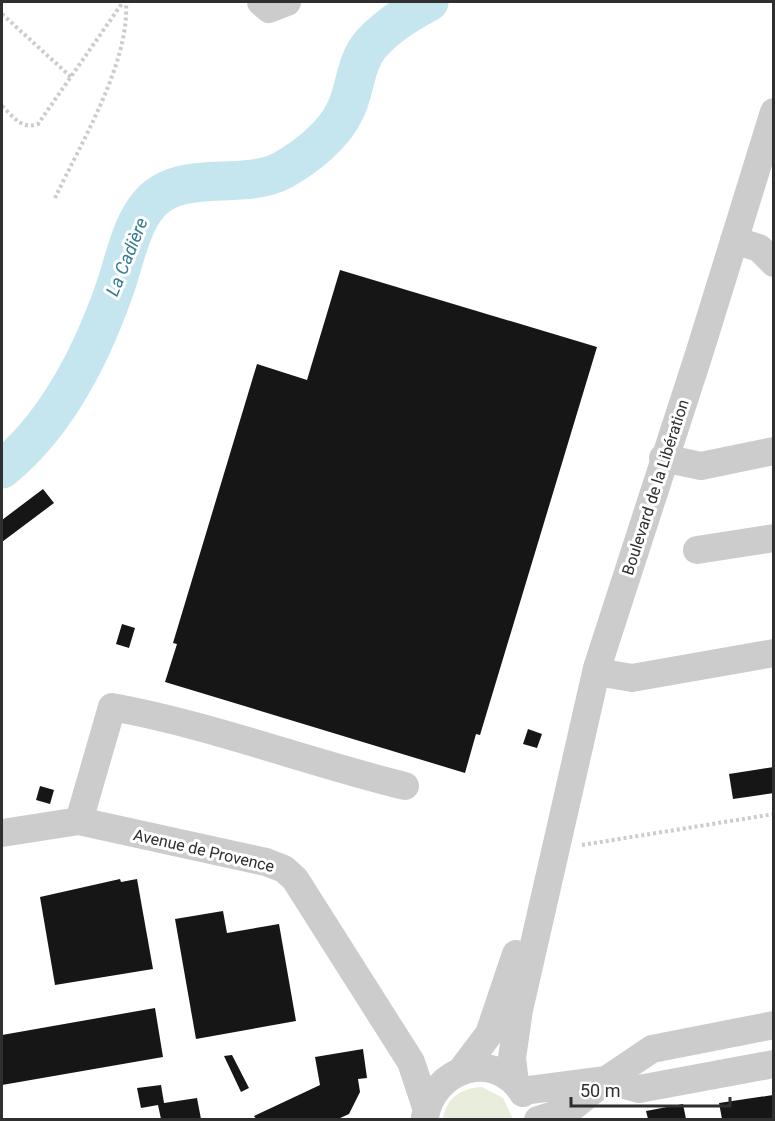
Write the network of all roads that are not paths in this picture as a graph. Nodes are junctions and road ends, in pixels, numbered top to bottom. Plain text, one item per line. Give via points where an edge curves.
1 (261, 2) edge
2 (287, 2) edge
3 (774, 112) edge
4 (734, 240) junction
5 (774, 263) edge
6 (774, 451) edge
7 (663, 458) junction
8 (774, 538) edge
9 (697, 550) dead end
10 (774, 653) edge
11 (597, 668) junction
12 (405, 786) dead end
13 (79, 821) junction
14 (2, 833) edge
15 (551, 865) junction
16 (774, 1025) edge
17 (411, 1062) junction
18 (774, 1064) edge
19 (454, 1074) junction
20 (606, 1080) junction
21 (519, 1087) junction
22 (425, 1116) edge
23 (532, 1119) edge
24 (538, 1119) edge

1 - 2 street via 269,9
3 - 4 street, Boulevard de la Libération
4 - 5 street via 759,248
4 - 7 street, Boulevard de la Libération
6 - 7 street via 701,466
7 - 11 street, Boulevard de la Libération
8 - 9 street
10 - 11 street via 632,678 609,675
11 - 15 street, Boulevard de la Libération
12 - 13 street via 150,714 112,707
13 - 14 street, Avenue de Provence
13 - 17 street, Avenue de Provence via 284,869 296,879
15 - 19 street, Boulevard de la Libération via 527,919 489,1034
15 - 21 street, Boulevard de la Libération via 512,1058
16 - 20 street via 652,1049
17 - 19 street
17 - 22 street, Avenue de Provence
18 - 20 street via 639,1089
19 - 21 street via 490,1070
19 - 22 street, Boulevard de la Libération via 434,1091
20 - 21 street
20 - 24 street via 569,1110
21 - 23 street, Boulevard de la Libération

